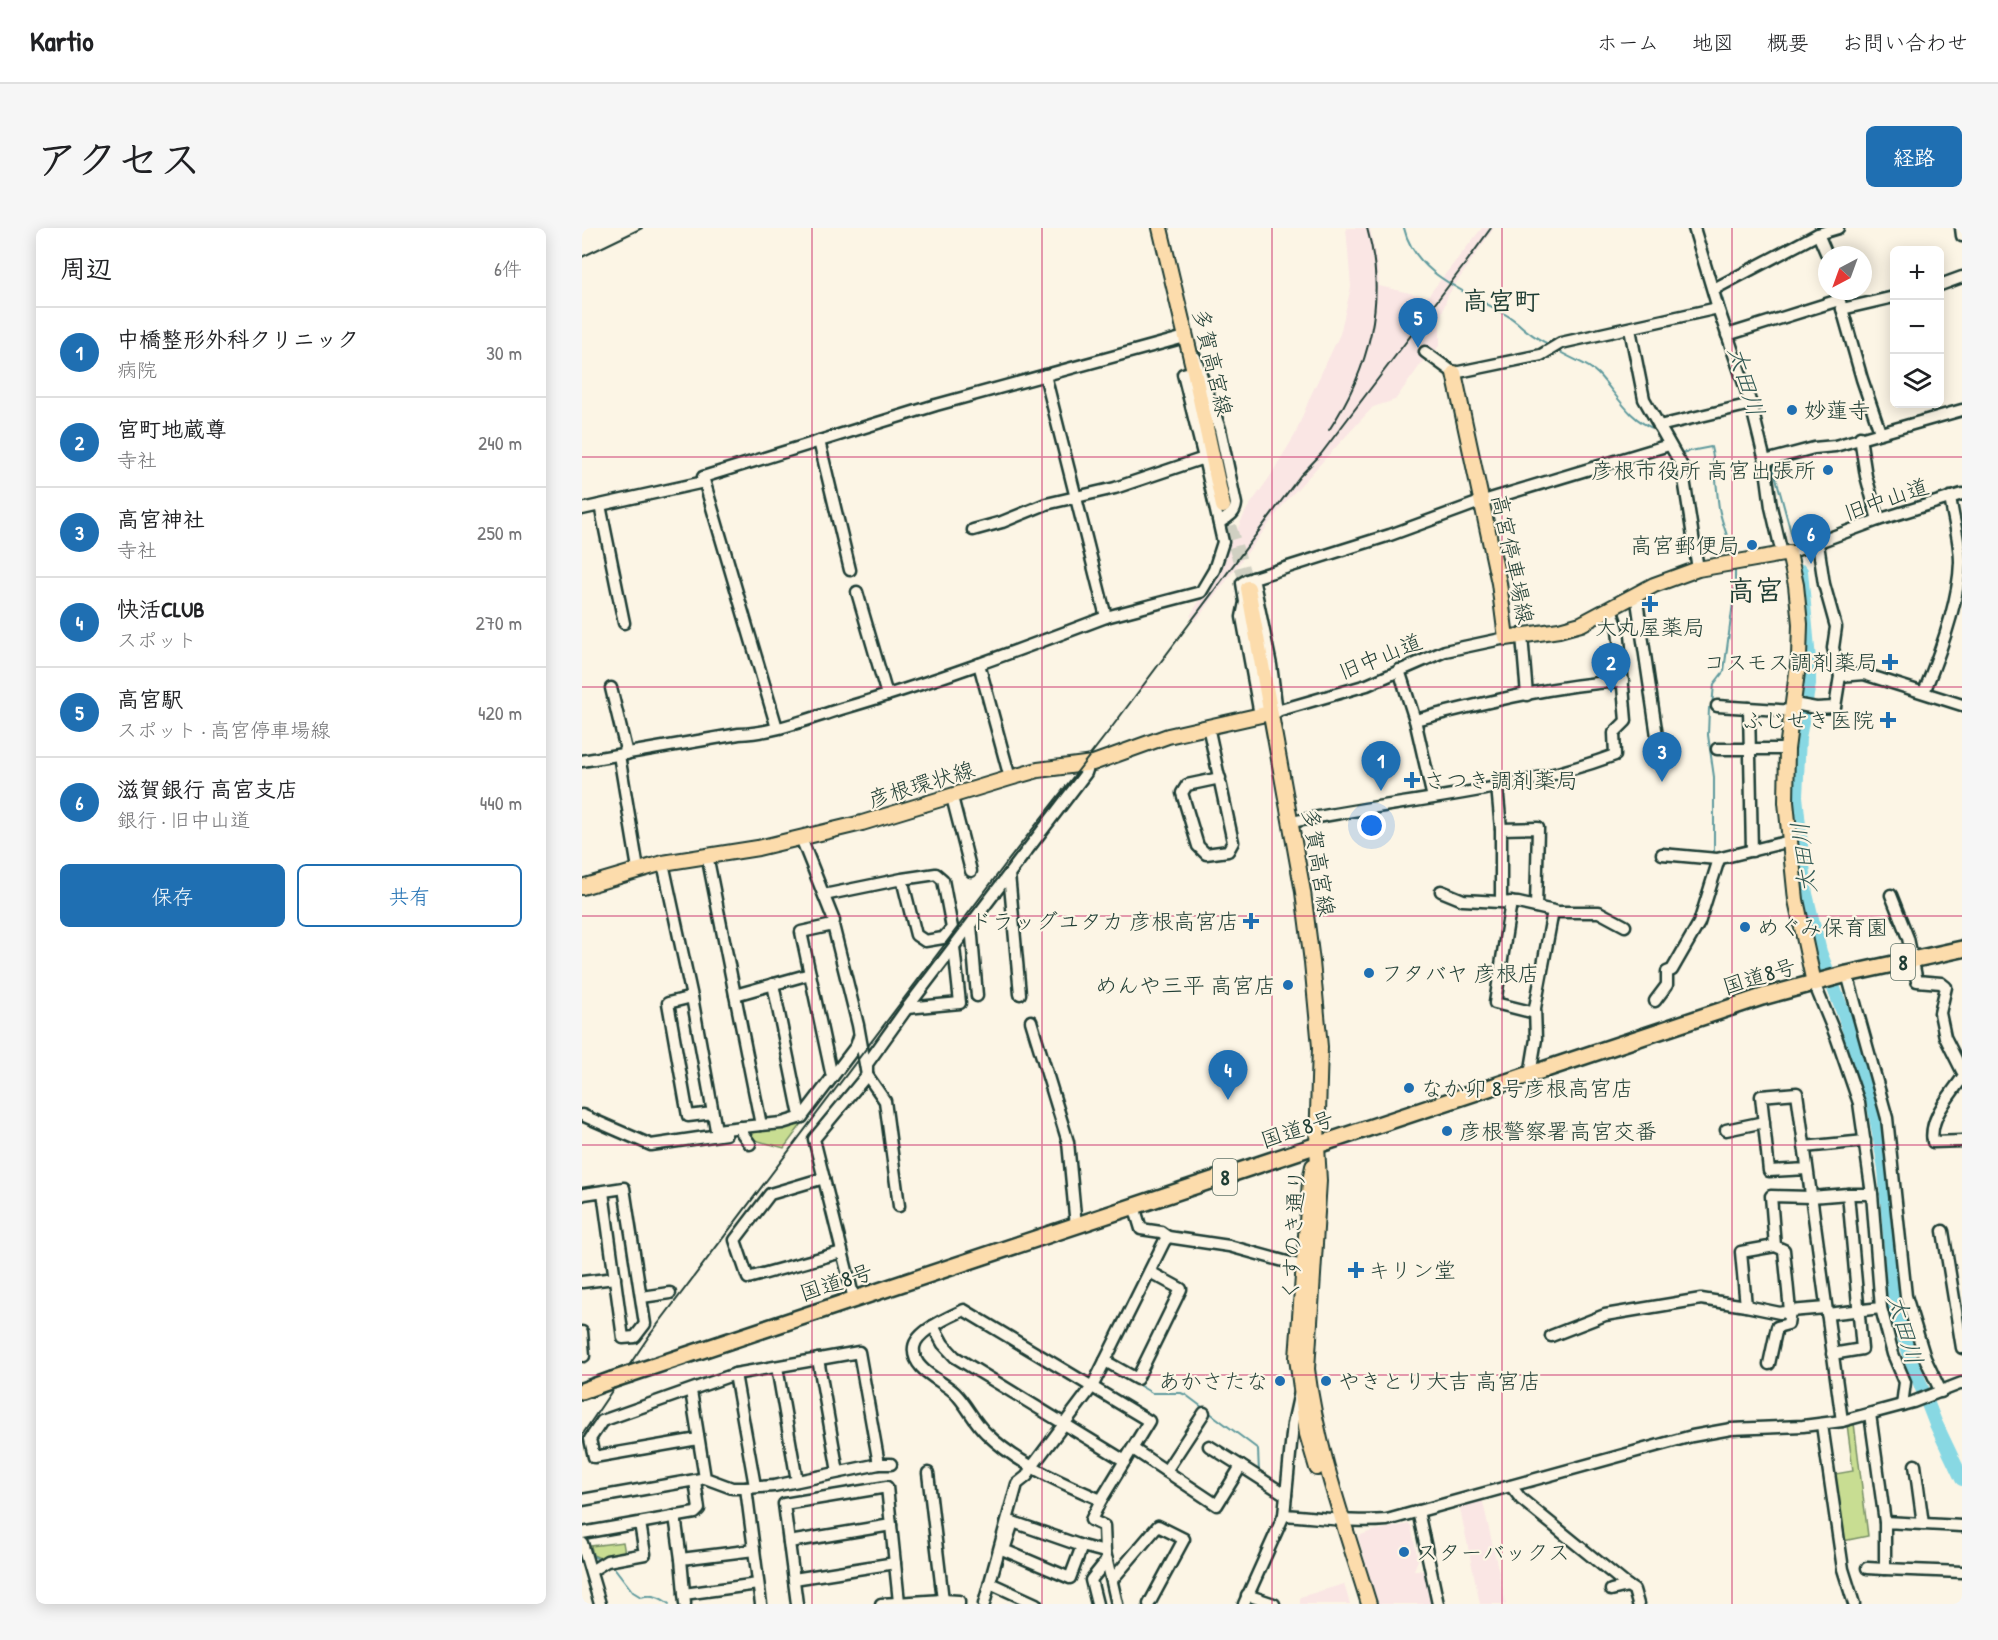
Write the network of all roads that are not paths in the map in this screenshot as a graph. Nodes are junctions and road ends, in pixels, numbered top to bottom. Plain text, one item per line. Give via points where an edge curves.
1 (1160, 228) edge
2 (1694, 228) edge
3 (1838, 228) edge
4 (1961, 228) edge
5 (1818, 234) junction
6 (1962, 236) edge
7 (1823, 246) edge
8 (1962, 277) edge
9 (1944, 284) edge
10 (1714, 289) junction
11 (1890, 297) edge
12 (1872, 298) edge
13 (1839, 300) edge
14 (1718, 308) junction
15 (1630, 328) junction
16 (1727, 334) junction
17 (1186, 340) junction
18 (1425, 351) dead end
19 (1194, 370) junction
20 (1454, 373) junction
21 (1045, 375) junction
22 (1751, 404) junction
23 (1962, 410) edge
24 (1659, 426) junction
25 (1880, 432) junction
26 (1860, 437) junction
27 (819, 441) junction
28 (1668, 445) junction
29 (1204, 458) junction
30 (1765, 460) junction
31 (704, 482) junction
32 (1962, 494) edge
33 (1076, 497) junction
34 (1950, 497) junction
35 (1480, 502) junction
36 (600, 505) junction
37 (1223, 506) tunnel mouth
38 (582, 509) edge
39 (1878, 520) junction
40 (1219, 523) junction
41 (973, 530) dead end
42 (1818, 544) junction
43 (1792, 552) junction
44 (1698, 569) junction
45 (850, 570) dead end
46 (1251, 583) joint
47 (857, 592) dead end
48 (1636, 594) junction
49 (1611, 608) junction
50 (1106, 617) junction
51 (624, 623) dead end
52 (1522, 636) junction
53 (1506, 638) junction
54 (979, 664) junction
55 (1399, 670) junction
56 (1840, 676) junction
57 (1623, 681) junction
58 (611, 688) dead end
59 (1924, 692) junction
60 (886, 695) junction
61 (1527, 695) junction
62 (1962, 705) edge
63 (1717, 706) dead end
64 (1795, 707) junction
65 (1749, 708) junction
66 (1269, 714) junction
67 (1416, 720) junction
68 (1208, 726) junction
69 (777, 728) junction
70 (1657, 736) dead end
71 (1718, 749) dead end
72 (1750, 749) junction
73 (1788, 749) junction
74 (623, 754) junction
75 (582, 761) edge
76 (1089, 764) junction
77 (1010, 778) junction
78 (1220, 778) junction
79 (1497, 786) junction
80 (952, 797) junction
81 (1433, 798) junction
82 (1292, 822) junction
83 (1501, 829) junction
84 (803, 838) junction
85 (1790, 841) junction
86 (1752, 847) junction
87 (1662, 854) dead end
88 (706, 855) junction
89 (1719, 859) junction
90 (663, 863) junction
91 (638, 870) junction
92 (971, 871) dead end
93 (1009, 874) junction
94 (902, 879) junction
95 (582, 887) edge
96 (1441, 891) dead end
97 (1891, 894) dead end
98 (824, 895) junction
99 (1506, 902) junction
100 (1536, 907) junction
101 (1553, 911) junction
102 (833, 925) junction
103 (971, 925) junction
104 (1625, 927) dead end
105 (954, 947) junction
106 (1962, 949) edge
107 (1912, 959) junction
108 (810, 974) junction
109 (1845, 975) junction
110 (1818, 982) junction
111 (773, 984) junction
112 (1020, 994) dead end
113 (735, 995) junction
114 (977, 996) dead end
115 (692, 997) junction
116 (1655, 1001) dead end
117 (907, 1008) junction
118 (1535, 1013) junction
119 (1031, 1021) dead end
120 (859, 1037) junction
121 (1962, 1071) edge
122 (867, 1075) junction
123 (1530, 1075) junction
124 (832, 1077) junction
125 (1962, 1078) edge
126 (713, 1113) junction
127 (582, 1115) edge
128 (802, 1117) junction
129 (1764, 1122) junction
130 (761, 1125) junction
131 (741, 1130) junction
132 (1725, 1130) dead end
133 (1865, 1141) junction
134 (1962, 1141) edge
135 (750, 1144) dead end
136 (1317, 1146) junction
137 (1804, 1147) junction
138 (1807, 1169) junction
139 (824, 1178) junction
140 (603, 1192) junction
141 (1848, 1194) junction
142 (1872, 1194) junction
143 (582, 1195) edge
144 (1811, 1197) junction
145 (899, 1206) dead end
146 (1134, 1206) junction
147 (1076, 1226) junction
148 (1943, 1231) dead end
149 (1168, 1237) junction
150 (1775, 1246) junction
151 (842, 1252) junction
152 (1307, 1268) junction
153 (1149, 1272) junction
154 (615, 1278) junction
155 (582, 1282) edge
156 (670, 1293) dead end
157 (642, 1297) junction
158 (854, 1299) junction
159 (1746, 1306) junction
160 (1881, 1308) junction
161 (1790, 1311) junction
162 (1827, 1311) junction
163 (1859, 1311) junction
164 (1959, 1313) edge
165 (933, 1326) junction
166 (582, 1332) edge
167 (1551, 1336) dead end
168 (1962, 1348) edge
169 (1832, 1354) junction
170 (584, 1356) dead end
171 (818, 1359) junction
172 (1105, 1361) junction
173 (1769, 1364) dead end
174 (777, 1367) junction
175 (735, 1374) junction
176 (1962, 1384) edge
177 (1092, 1386) junction
178 (582, 1391) edge
179 (691, 1391) junction
180 (1300, 1392) junction
181 (1939, 1393) junction
182 (1902, 1405) junction
183 (1203, 1413) dead end
184 (1870, 1414) junction
185 (1842, 1421) junction
186 (1064, 1423) junction
187 (1822, 1425) junction
188 (698, 1439) junction
189 (1209, 1446) dead end
190 (1132, 1449) junction
191 (1125, 1461) junction
192 (1915, 1465) dead end
193 (1241, 1467) junction
194 (1031, 1468) junction
195 (838, 1472) junction
196 (1166, 1472) junction
197 (928, 1473) dead end
198 (700, 1479) junction
199 (797, 1481) junction
200 (1511, 1486) junction
201 (750, 1487) junction
202 (1286, 1495) junction
203 (582, 1500) edge
204 (1101, 1500) junction
205 (1418, 1511) junction
206 (1284, 1515) junction
207 (675, 1516) junction
208 (1338, 1519) junction
209 (1885, 1522) junction
210 (640, 1523) junction
211 (1923, 1524) junction
212 (891, 1525) junction
213 (1962, 1526) edge
214 (582, 1533) edge
215 (789, 1542) junction
216 (582, 1543) edge
217 (1082, 1546) junction
218 (754, 1550) junction
219 (1106, 1556) junction
220 (681, 1559) junction
221 (895, 1563) junction
222 (1867, 1568) dead end
223 (1885, 1569) junction
224 (591, 1571) junction
225 (1962, 1572) edge
226 (794, 1579) junction
227 (1112, 1580) junction
228 (990, 1583) junction
229 (758, 1584) junction
230 (1628, 1586) junction
231 (1611, 1590) dead end
232 (685, 1599) edge
233 (943, 1600) junction
234 (1246, 1600) edge
235 (899, 1602) junction
236 (600, 1604) edge
237 (761, 1604) edge
238 (797, 1604) edge
239 (881, 1604) edge
240 (959, 1604) edge
241 (984, 1604) edge
242 (1036, 1604) edge
243 (1097, 1604) edge
244 (1117, 1604) edge
245 (1149, 1604) edge
246 (1274, 1604) edge
247 (1359, 1604) edge
248 (1369, 1604) edge
249 (1438, 1604) edge
250 (1638, 1604) edge
251 (1854, 1604) edge

1 - 17 main road, 多賀高宮線
2 - 10 street
3 - 5 street
4 - 6 street
5 - 7 street
5 - 10 street
8 - 9 street
10 - 14 street
11 - 12 street
13 - 16 street
13 - 25 street
14 - 15 street
14 - 16 street
15 - 20 street via 1561,344 1541,355
15 - 24 street via 1644,399
16 - 22 street
17 - 19 main road, 多賀高宮線
17 - 21 street
17 - 40 street via 1203,376 1220,429 1236,504 1232,514
18 - 20 street
19 - 29 street via 1183,374
19 - 37 main road, 多賀高宮線
20 - 35 main road, 高宮停車場線
21 - 27 street
21 - 33 street
22 - 24 street
22 - 30 street
23 - 25 street
24 - 28 street
25 - 26 street
26 - 30 street
26 - 39 street
27 - 31 street via 703,477
27 - 45 street
28 - 35 street
28 - 44 street via 1682,466
29 - 33 street
29 - 40 street
30 - 43 street via 1771,507
31 - 36 street
31 - 69 street
32 - 34 street, 旧中山道
33 - 41 street
33 - 50 street
34 - 39 street, 旧中山道
34 - 59 street via 1959,572 1936,665
35 - 46 street
35 - 53 main road, 高宮停車場線
36 - 38 street
36 - 51 street
39 - 42 street, 旧中山道
40 - 50 street via 1222,549 1202,592
42 - 43 street, 旧中山道
42 - 56 street via 1836,627 1833,648
43 - 44 main road, 高宮停車場線
43 - 64 main road via 1800,624
44 - 48 main road, 高宮停車場線
46 - 66 main road, 多賀高宮線
47 - 60 street
48 - 49 main road, 高宮停車場線
48 - 70 street
49 - 52 main road, 高宮停車場線 via 1581,624
49 - 57 street via 1618,629
50 - 54 street
52 - 53 main road, 高宮停車場線
52 - 61 street
53 - 55 street, 旧中山道 via 1445,651
54 - 60 street
54 - 77 street
55 - 66 street, 旧中山道 via 1342,694
55 - 67 street
56 - 59 street via 1864,674
56 - 64 street via 1835,707
57 - 61 street
57 - 79 street via 1626,721 1614,733 1615,755
58 - 74 street
59 - 62 street
60 - 69 street
61 - 67 street
63 - 65 street
64 - 65 street
64 - 73 main road
65 - 72 street
66 - 68 main road, 彦根環状線
66 - 82 main road, 多賀高宮線
67 - 81 street
68 - 76 main road, 彦根環状線
68 - 78 street
69 - 74 street
71 - 72 street
72 - 73 street
72 - 86 street
73 - 85 main road via 1786,802
74 - 75 street
74 - 91 street
76 - 77 main road, 彦根環状線
76 - 93 street
77 - 80 main road, 彦根環状線
78 - 78 street via 1233,842 1228,851 1206,854 1198,846 1182,793 1187,786
79 - 81 street
79 - 83 street
80 - 84 main road, 彦根環状線
80 - 92 street
81 - 82 street
82 - 136 main road, 多賀高宮線 via 1320,1047
83 - 99 street
83 - 100 street via 1538,828
84 - 88 main road, 彦根環状線
84 - 98 street
85 - 86 street
85 - 110 main road via 1796,900
86 - 89 street
87 - 89 street
88 - 90 main road, 彦根環状線
88 - 113 street
89 - 116 street via 1699,922 1672,970 1667,972 1667,985
90 - 91 main road, 彦根環状線
90 - 115 street
91 - 95 main road, 彦根環状線
93 - 103 street
93 - 112 street
94 - 94 street via 936,874 943,880 952,928 944,938 925,940 916,935
94 - 98 street
96 - 99 street via 1463,900
97 - 107 street
98 - 102 street
99 - 100 street
99 - 118 street via 1495,1003
100 - 101 street
101 - 104 street via 1599,912
101 - 118 street
102 - 108 street via 801,932
102 - 120 street
103 - 105 street
103 - 114 street
105 - 117 street
105 - 117 street via 960,1003
106 - 107 highway, 国道8号 / 8
107 - 109 highway, 国道8号 / 8
107 - 121 street via 1917,981 1946,987 1940,1013 1945,1037
108 - 111 street
108 - 124 street
109 - 110 highway, 国道8号 / 8
109 - 181 street via 1887,1118 1906,1296
110 - 123 highway, 国道8号 / 8
110 - 133 street via 1859,1103
111 - 113 street
111 - 128 street
113 - 130 street
115 - 126 street
115 - 126 street via 668,1003 688,1116
117 - 122 street via 867,1064
118 - 123 street via 1536,1039
119 - 147 street via 1068,1142
120 - 122 street
120 - 124 street
122 - 139 street via 814,1139
122 - 145 street via 885,1101
123 - 136 highway, 国道8号 / 8
124 - 128 street
125 - 134 street via 1935,1119 1932,1135 1933,1142
126 - 131 street via 716,1130
127 - 131 street via 651,1145
128 - 130 street
129 - 132 street
129 - 137 street via 1761,1096 1797,1093
129 - 138 street via 1769,1171
130 - 131 street
131 - 135 street
133 - 137 street
133 - 142 street
136 - 146 highway, 国道8号 / 8
136 - 152 main road, くすのき通り via 1319,1181
137 - 138 street
138 - 144 street
139 - 151 street
139 - 151 street via 770,1194 735,1240 748,1278
140 - 143 street
140 - 154 street
140 - 157 street via 624,1188
141 - 142 street
141 - 144 street
141 - 163 street
142 - 160 street
144 - 150 street via 1771,1196
144 - 162 street
146 - 147 highway, 国道8号 / 8
146 - 149 street via 1141,1229
147 - 158 highway, 国道8号 / 8
148 - 164 street
149 - 152 street via 1228,1246
149 - 153 street
150 - 159 street via 1741,1252
150 - 161 street via 1784,1250
151 - 158 street
152 - 180 main road, くすのき通り via 1297,1358
152 - 208 main road, くすのき通り via 1310,1395
153 - 172 street
153 - 172 street via 1181,1289 1137,1379
154 - 155 street
154 - 157 street via 623,1338 635,1337 645,1324
156 - 157 street
158 - 178 highway, 国道8号 / 8, bridge
159 - 161 street via 1780,1313
159 - 167 street via 1701,1299 1605,1315
160 - 163 street
160 - 182 street via 1905,1382
161 - 162 street
161 - 173 street via 1788,1324 1777,1327
162 - 163 street
162 - 169 street
163 - 169 street via 1862,1349
164 - 168 street
165 - 177 street via 964,1310
165 - 186 street via 955,1357
165 - 194 street via 914,1344 920,1366 956,1393 985,1432
166 - 170 street
169 - 185 street
171 - 174 street
171 - 195 street
171 - 195 street via 859,1352 885,1464
172 - 177 street
174 - 175 street
174 - 199 street
175 - 179 street
175 - 201 street
176 - 181 street
177 - 186 street
177 - 190 street via 1149,1421
179 - 188 street
179 - 188 street via 602,1421 590,1439 594,1457
180 - 202 street
180 - 208 main road, くすのき通り via 1307,1434
181 - 182 street
182 - 184 street
183 - 196 street
184 - 185 street
184 - 209 street
185 - 187 street
186 - 191 street
186 - 194 street
187 - 200 street via 1719,1430
187 - 251 street via 1843,1569
188 - 198 street
189 - 193 street
190 - 191 street
190 - 196 street
191 - 204 street
192 - 211 street
193 - 196 street via 1217,1505
193 - 202 street
194 - 204 street
194 - 228 street via 1017,1484
195 - 199 street
197 - 233 street
198 - 201 street via 732,1488
198 - 203 street
198 - 207 street via 699,1509
199 - 201 street
200 - 205 street
200 - 230 street via 1521,1499
201 - 218 street
202 - 206 street
204 - 219 street via 1091,1520 1104,1526
205 - 208 street via 1387,1520
205 - 249 street
206 - 208 street
206 - 234 street
207 - 210 street
207 - 220 street
208 - 247 main road, くすのき通り
208 - 248 main road, くすのき通り
209 - 211 street
209 - 223 street
210 - 214 street
210 - 224 street via 645,1554 607,1561
211 - 213 street
212 - 215 street
212 - 215 street via 887,1487 784,1504
212 - 221 street
215 - 226 street
216 - 224 street
217 - 217 street via 1070,1578 1004,1550 1013,1522
217 - 219 street
218 - 220 street
218 - 229 street
219 - 227 street
219 - 243 street via 1091,1580
220 - 232 street
221 - 226 street
221 - 235 street
222 - 223 street
223 - 225 street
224 - 236 street
226 - 238 street
227 - 244 street
227 - 245 street via 1158,1526 1184,1539
228 - 241 street
228 - 242 street
229 - 232 street
229 - 237 street
230 - 231 street
230 - 250 street via 1634,1590
233 - 235 street
233 - 240 street
234 - 246 street
235 - 239 street

